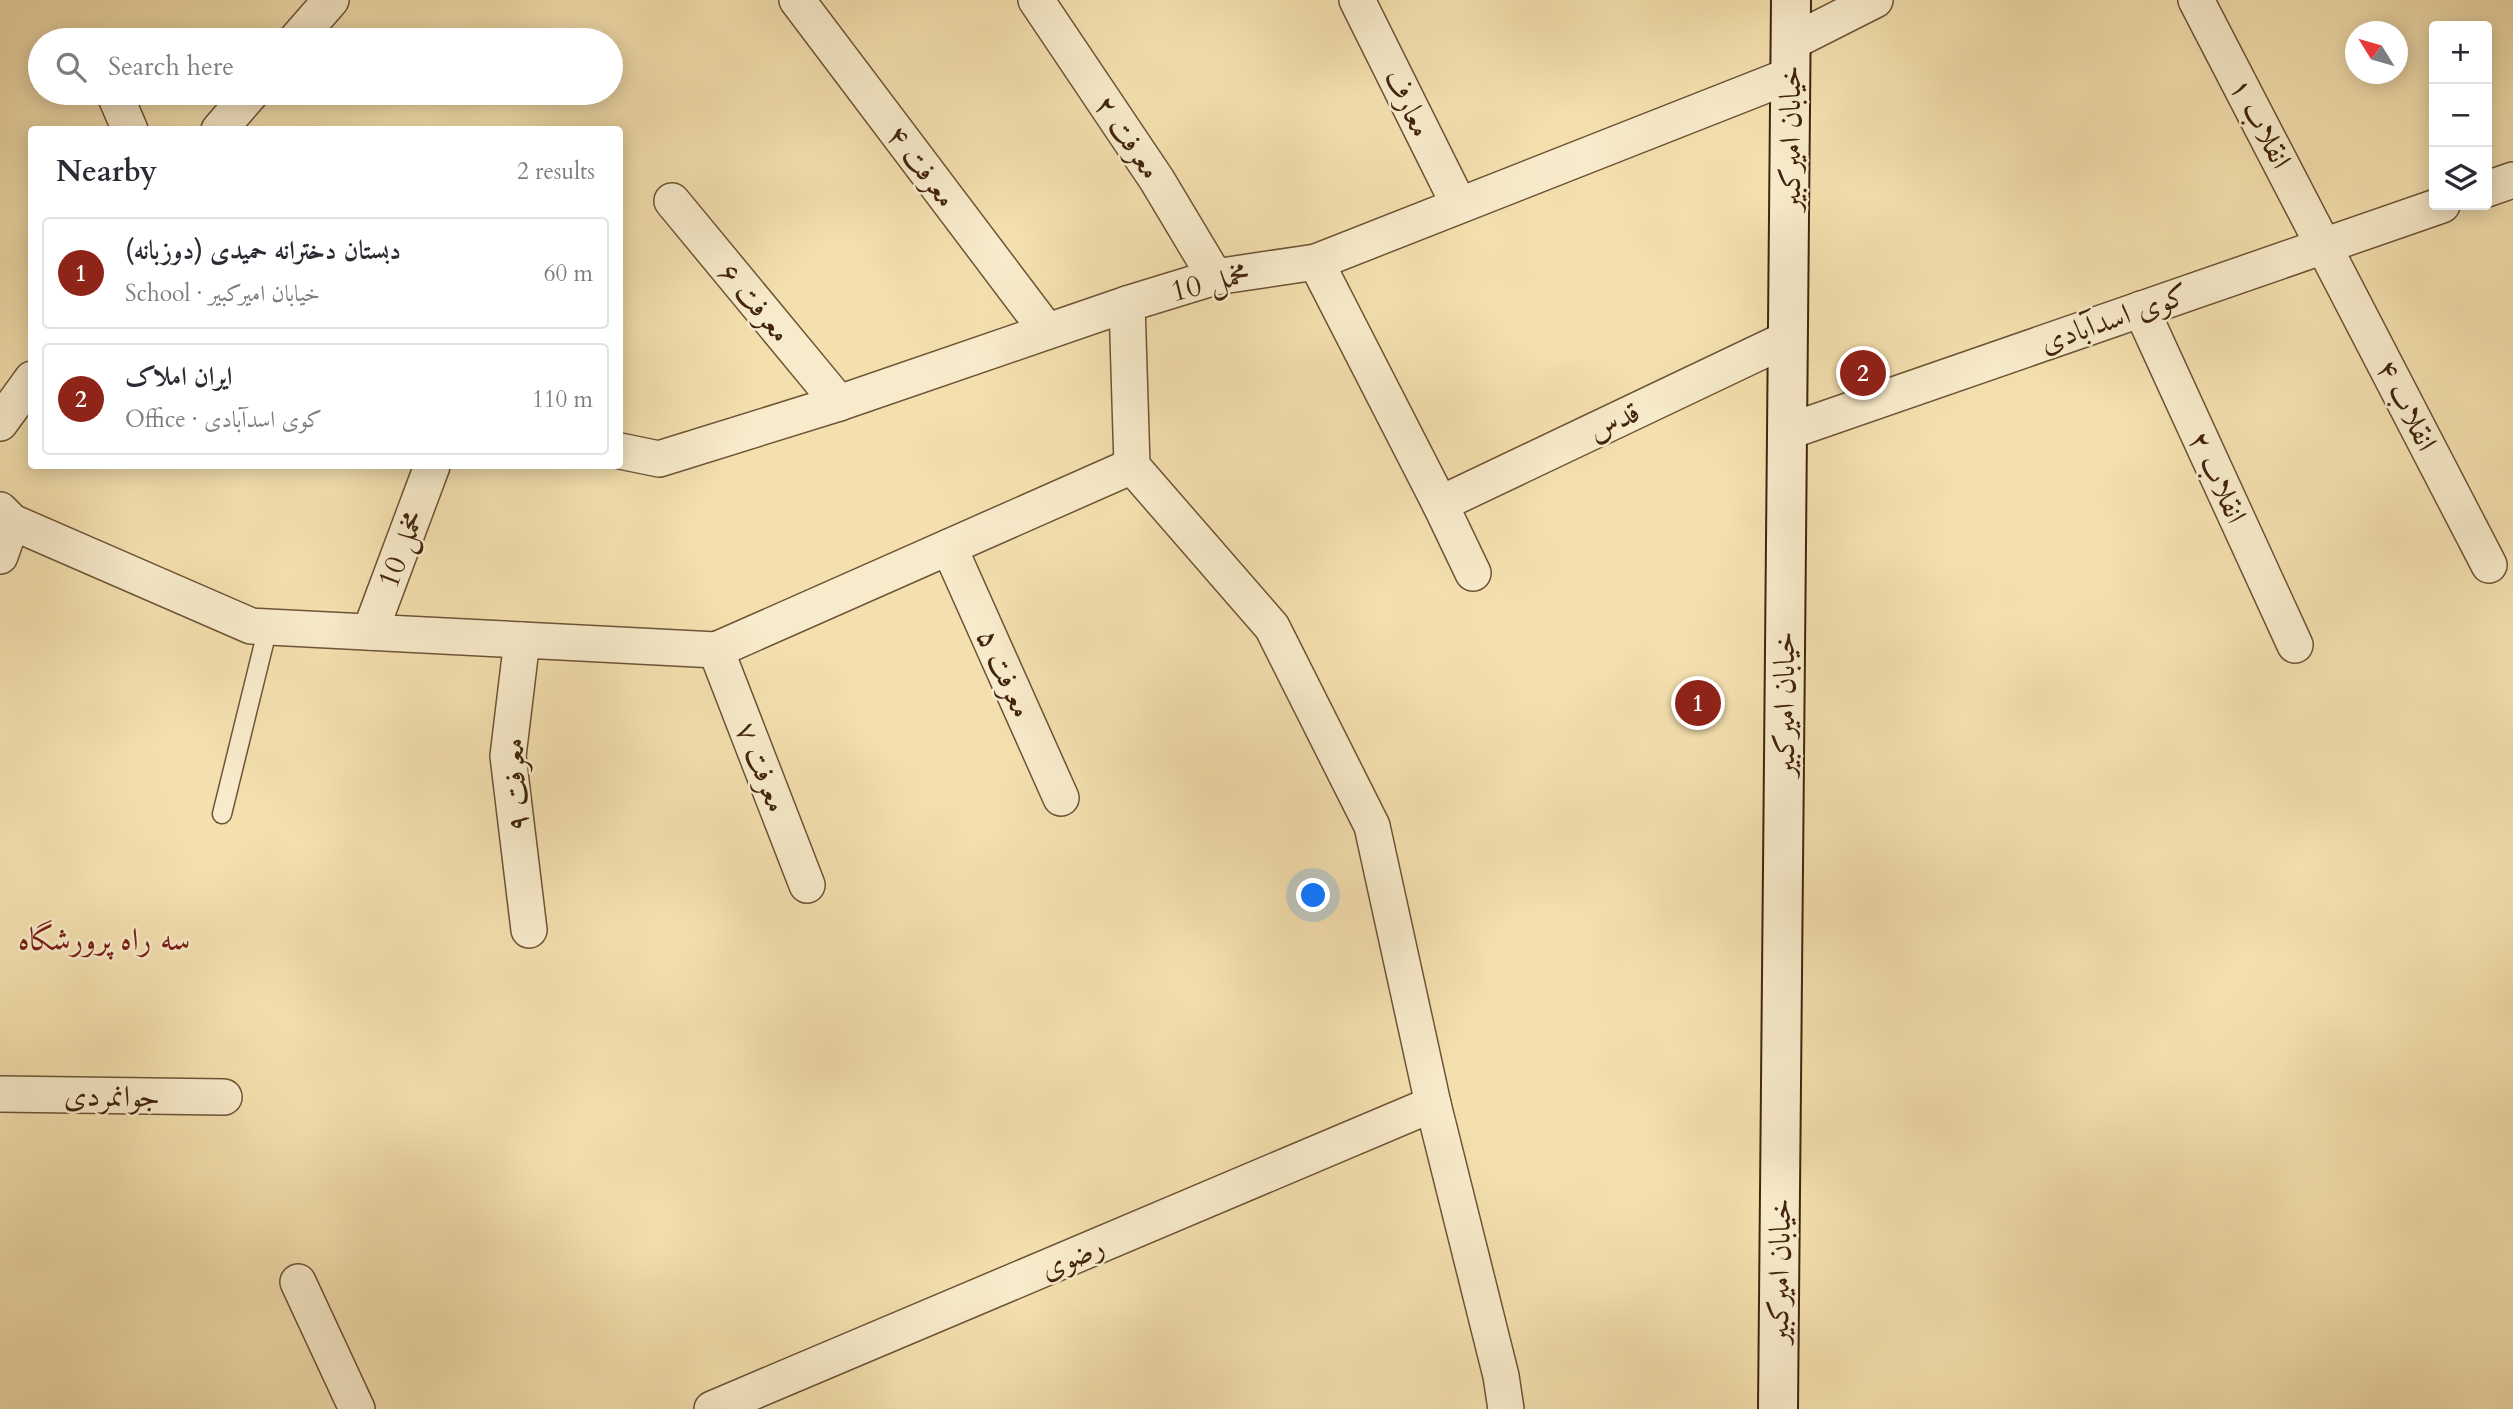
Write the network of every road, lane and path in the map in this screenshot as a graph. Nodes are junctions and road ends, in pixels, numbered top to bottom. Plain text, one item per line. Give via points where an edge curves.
1 (331, 0) edge
2 (797, 0) edge
3 (1036, 0) edge
4 (1357, 0) edge
5 (1791, 0) edge
6 (1875, 0) edge
7 (2196, 0) edge
8 (306, 28) edge
9 (1791, 59) junction
10 (119, 105) edge
11 (243, 105) edge
12 (128, 126) edge
13 (230, 126) edge
14 (2513, 180) edge
15 (2492, 187) edge
16 (671, 201) dead end
17 (1459, 205) junction
18 (2429, 209) edge
19 (2325, 245) junction
20 (1316, 262) junction
21 (1215, 277) junction
22 (1127, 304) junction
23 (2141, 309) junction
24 (1047, 331) junction
25 (1787, 339) junction
26 (28, 384) edge
27 (839, 402) junction
28 (0, 423) edge
29 (1787, 432) junction
30 (623, 452) edge
31 (1132, 466) junction
32 (431, 469) edge
33 (1440, 504) junction
34 (6, 516) edge
35 (949, 547) junction
36 (0, 556) edge
37 (2489, 565) dead end
38 (1473, 573) dead end
39 (268, 627) junction
40 (370, 632) junction
41 (522, 640) junction
42 (2295, 645) dead end
43 (716, 650) junction
44 (1061, 798) dead end
45 (222, 814) dead end
46 (807, 884) dead end
47 (529, 930) dead end
48 (0, 1094) edge
49 (224, 1097) dead end
50 (1433, 1104) junction
51 (298, 1282) dead end
52 (357, 1409) edge
53 (712, 1409) edge
54 (1506, 1409) edge
55 (1778, 1409) edge

1 - 8 street
2 - 24 street, معرفت ۴
3 - 21 street, معرفت ۲ via 1157,180
4 - 17 street, معارف
5 - 9 main road, خیابان امیرکبیر
6 - 9 street, مخمل 10
7 - 19 street, انقلاب ۱
9 - 17 street, مخمل 10
9 - 25 main road, خیابان امیرکبیر
10 - 12 street
11 - 13 street
14 - 15 street
16 - 27 street, معرفت ۶
17 - 20 street, مخمل 10
18 - 19 street, کوی اسدآبادی
19 - 23 street, کوی اسدآبادی
19 - 37 street, انقلاب ۴
20 - 21 street, مخمل 10
20 - 33 street
21 - 22 street, مخمل 10
22 - 24 street, مخمل 10
22 - 31 street
23 - 29 street, کوی اسدآبادی
23 - 42 street, انقلاب ۲
24 - 27 street, مخمل 10
25 - 29 main road, خیابان امیرکبیر
25 - 33 street, قدس
26 - 28 street
27 - 30 street, مخمل 10 via 659,459
29 - 55 main road, خیابان امیرکبیر
31 - 35 street
31 - 50 street via 1272,627 1372,826
32 - 40 street, مخمل 10
33 - 38 street
34 - 36 street
34 - 39 street via 251,626
35 - 43 street
35 - 44 street, معرفت ۵
39 - 40 street
39 - 45 lane
40 - 41 street
41 - 43 street
41 - 47 street, معرفت ۹ via 508,756
43 - 46 street, معرفت ۷
48 - 49 street, جوانمردی
50 - 53 street, رضوی
50 - 54 street
51 - 52 street

